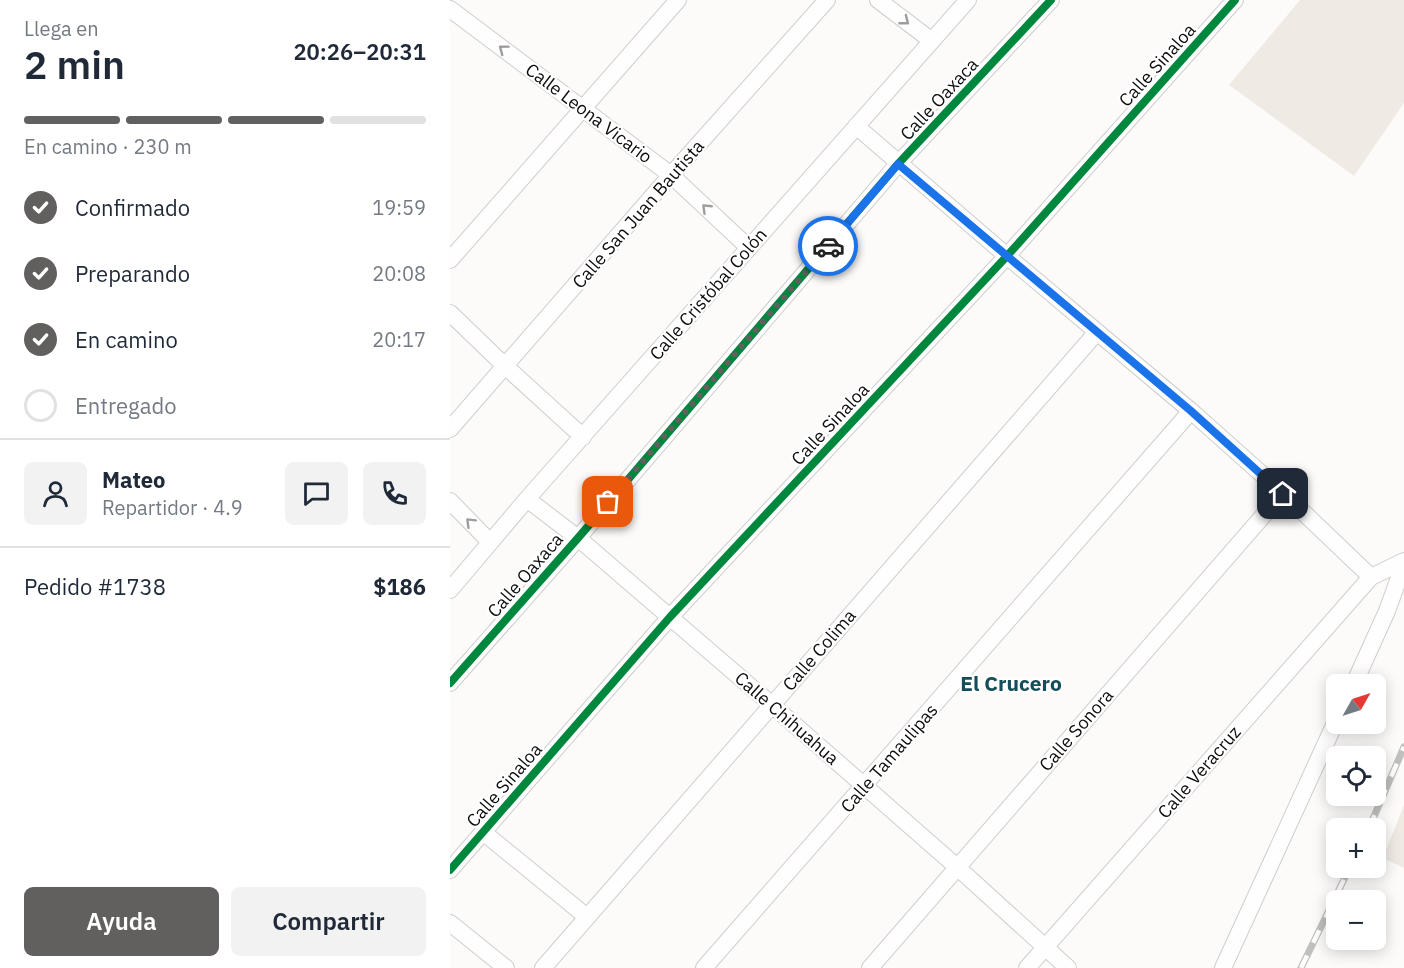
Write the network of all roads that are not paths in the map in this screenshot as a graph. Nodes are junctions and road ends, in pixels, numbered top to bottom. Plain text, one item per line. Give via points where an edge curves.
1 (678, 0) edge
2 (827, 0) edge
3 (878, 0) edge
4 (968, 0) edge
5 (1052, 0) edge
6 (1235, 0) edge
7 (450, 9) edge
8 (932, 41) junction
9 (582, 108) junction
10 (856, 126) junction
11 (898, 164) junction
12 (671, 175) junction
13 (749, 248) junction
14 (1006, 256) junction
15 (450, 260) edge
16 (450, 313) edge
17 (1097, 332) junction
18 (505, 366) junction
19 (1191, 411) junction
20 (450, 429) edge
21 (583, 437) junction
22 (1283, 494) junction
23 (527, 499) junction
24 (450, 501) edge
25 (578, 538) junction
26 (490, 542) junction
27 (1404, 562) edge
28 (1371, 577) junction
29 (450, 590) edge
30 (670, 617) junction
31 (1358, 674) edge
32 (450, 683) edge
33 (772, 705) junction
34 (1330, 734) edge
35 (864, 786) junction
36 (483, 832) junction
37 (957, 867) junction
38 (450, 870) edge
39 (587, 917) junction
40 (450, 923) edge
41 (1045, 948) junction
42 (506, 968) edge
43 (543, 968) edge
44 (704, 968) edge
45 (870, 968) edge
46 (1027, 968) edge
47 (1068, 968) edge
48 (1224, 968) edge

1 - 9 street
2 - 12 street, Calle San Juan Bautista
3 -> 8 street
4 - 8 street, Calle Cristóbal Colón
5 - 11 street, Calle Oaxaca
6 - 14 street, Calle Sinaloa
9 -> 7 street, Calle Leona Vicario
8 - 10 street, Calle Cristóbal Colón
9 - 12 street, Calle Leona Vicario
9 - 15 street
10 - 11 street
10 - 13 street, Calle Cristóbal Colón
11 - 14 street
11 - 25 street, Calle Oaxaca
13 -> 12 street, Calle Leona Vicario
12 - 18 street, Calle San Juan Bautista
13 - 21 street, Calle Cristóbal Colón
14 - 17 street
14 - 30 street, Calle Sinaloa
16 - 18 street
17 - 19 street
17 - 33 street, Calle Colima
18 - 20 street, Calle San Juan Bautista
18 - 21 street
19 - 22 street
19 - 35 street, Calle Tamaulipas
21 - 23 street, Calle Cristóbal Colón
22 - 28 street
22 - 37 street, Calle Sonora
23 - 25 street, Calle Chihuahua
23 - 26 street, Calle Cristóbal Colón
26 -> 24 street
25 - 30 street, Calle Chihuahua
25 - 32 street, Calle Oaxaca
26 - 29 street, Calle Cristóbal Colón
27 - 28 street
27 - 31 street via 1387,611
28 - 41 street, Calle Veracruz
30 - 33 street, Calle Chihuahua
30 - 36 street, Calle Sinaloa
33 - 35 street, Calle Chihuahua
33 - 39 street, Calle Colima
34 - 48 street
35 - 37 street, Calle Chihuahua
35 - 44 street, Calle Tamaulipas
36 - 38 street, Calle Sinaloa
36 - 39 street
37 - 41 street, Calle Chihuahua
37 - 45 street, Calle Sonora
39 - 43 street, Calle Colima
40 - 42 street
41 - 46 street, Calle Veracruz
41 - 47 street, Calle Chihuahua

